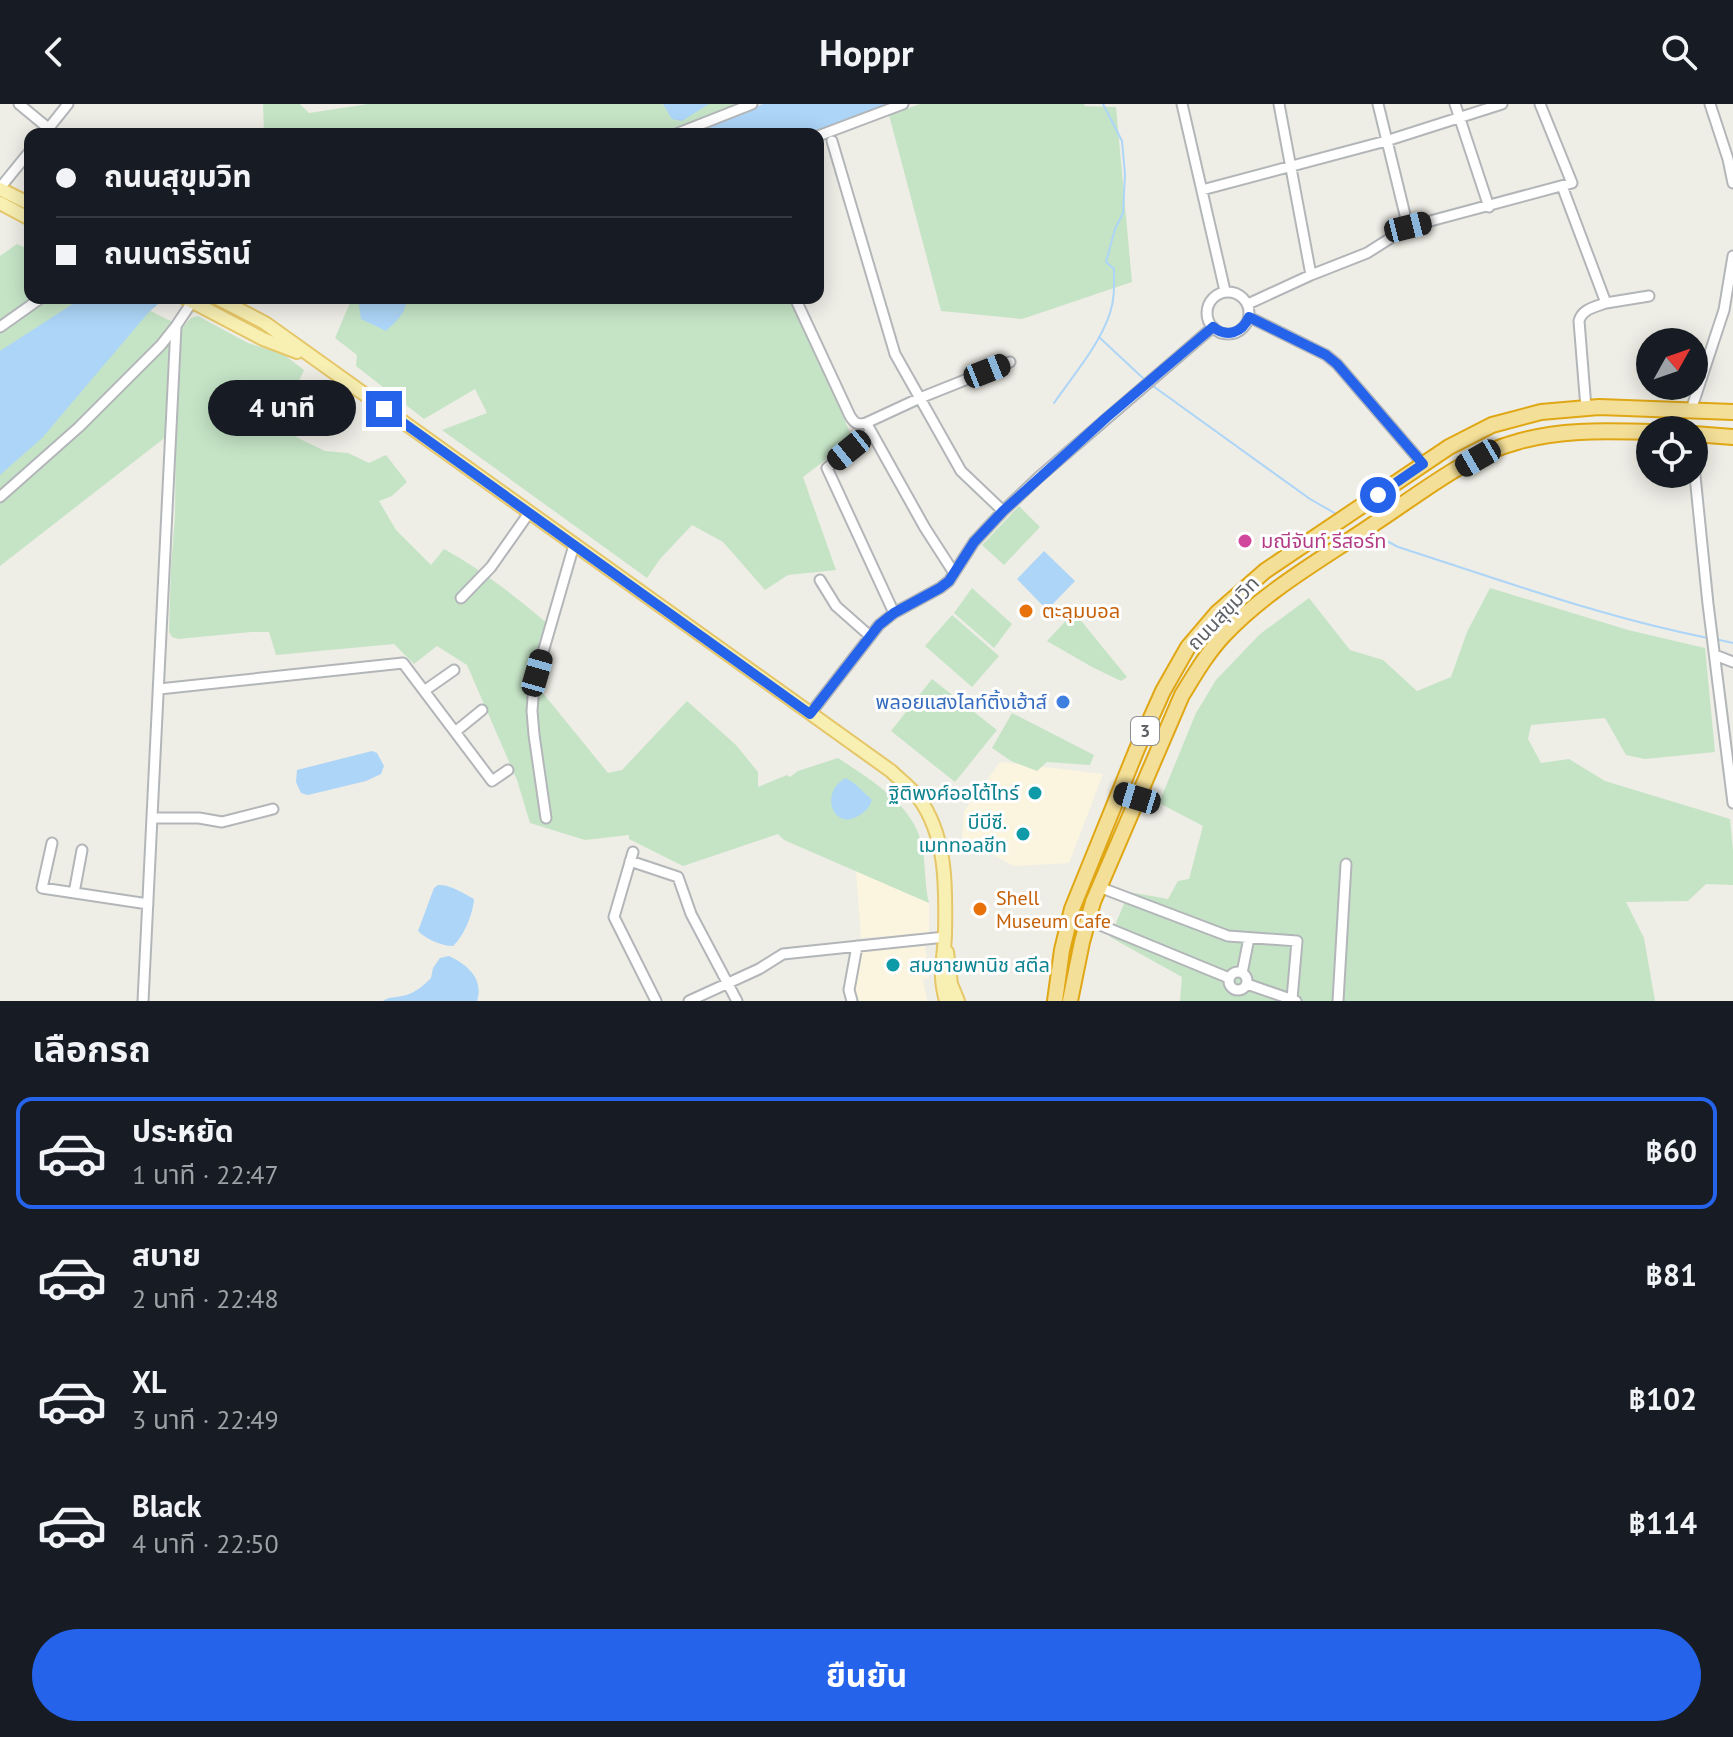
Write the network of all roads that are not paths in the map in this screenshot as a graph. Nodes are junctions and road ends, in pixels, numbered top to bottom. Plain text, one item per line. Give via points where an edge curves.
1 (19, 104) edge
2 (68, 104) edge
3 (752, 104) edge
4 (903, 104) edge
5 (1182, 104) edge
6 (1279, 104) edge
7 (1378, 104) edge
8 (1455, 104) edge
9 (1502, 104) edge
10 (1540, 104) edge
11 (1710, 104) edge
12 (1460, 118) junction
13 (43, 128) edge
14 (48, 128) edge
15 (691, 128) edge
16 (824, 134) edge
17 (832, 141) dead end
18 (1386, 141) junction
19 (1731, 158) edge
20 (24, 159) edge
21 (1290, 166) junction
22 (1733, 183) edge
23 (1562, 186) junction
24 (0, 189) edge
25 (1202, 190) junction
26 (24, 201) edge
27 (0, 203) edge
28 (1489, 207) junction
29 (24, 216) edge
30 (1408, 227) junction
31 (1733, 256) edge
32 (1311, 275) junction
33 (1225, 291) junction
34 (1649, 296) dead end
35 (1606, 303) junction
36 (33, 304) edge
37 (186, 304) edge
38 (196, 304) edge
39 (229, 304) edge
40 (798, 304) edge
41 (1248, 304) junction
42 (1249, 317) junction
43 (176, 326) junction
44 (0, 327) edge
45 (1213, 327) junction
46 (311, 357) junction
47 (1010, 362) dead end
48 (920, 398) junction
49 (1586, 408) junction
50 (1691, 410) junction
51 (1733, 412) edge
52 (869, 428) junction
53 (1636, 431) edge
54 (1708, 435) edge
55 (1733, 437) edge
56 (1423, 464) junction
57 (1696, 488) edge
58 (0, 497) edge
59 (1003, 511) junction
60 (529, 513) junction
61 (574, 545) junction
62 (954, 573) junction
63 (820, 580) dead end
64 (461, 598) dead end
65 (894, 613) junction
66 (870, 636) junction
67 (1715, 655) junction
68 (1733, 662) edge
69 (454, 670) dead end
70 (159, 689) junction
71 (424, 691) junction
72 (482, 710) dead end
73 (810, 714) junction
74 (455, 732) junction
75 (508, 770) dead end
76 (1120, 793) junction
77 (1137, 798) junction
78 (1733, 803) edge
79 (273, 809) dead end
80 (152, 818) junction
81 (546, 818) dead end
82 (52, 843) dead end
83 (82, 850) dead end
84 (1346, 864) dead end
85 (1099, 887) junction
86 (74, 893) junction
87 (148, 904) junction
88 (1088, 920) junction
89 (945, 937) junction
90 (1249, 938) junction
91 (857, 946) junction
92 (1242, 973) junction
93 (1229, 978) junction
94 (727, 983) junction
95 (1247, 984) junction
96 (1236, 996) edge
97 (1059, 1000) edge
98 (1294, 1000) edge
99 (143, 1001) edge
100 (656, 1001) edge
101 (689, 1001) edge
102 (737, 1001) edge
103 (852, 1001) edge
104 (946, 1001) edge
105 (958, 1001) edge
106 (1338, 1001) edge

1 - 13 street
2 - 14 street
3 - 15 street
4 - 16 street
5 - 25 street
6 - 21 street
7 - 18 street
8 - 12 street
9 - 12 street
10 - 23 street via 1572,183
11 - 19 street
12 - 18 street
12 - 28 street
17 - 48 street via 895,354
18 - 21 street
18 - 30 street
19 - 22 street
20 - 24 street
21 - 25 street
21 - 32 street
23 - 28 street
23 - 35 street
24 - 26 main road
25 - 33 street
27 - 29 main road
28 - 30 street
30 - 32 street via 1367,253
31 - 50 street via 1724,310
32 - 41 street
33 - 41 street
33 - 45 street via 1208,307
34 - 35 street
35 - 49 street via 1580,315
36 - 44 street
37 - 43 street
38 - 46 main road
39 - 46 main road
40 - 52 street via 852,419
41 - 42 street
42 - 45 street via 1233,333
42 - 56 street via 1337,364
43 - 58 street via 79,427
43 - 70 street
45 - 59 street
46 - 60 main road
47 - 48 street
48 - 52 street
48 - 59 street via 961,471
49 - 50 highway, ถนนสุขุมวิท / 3
49 - 56 highway, ถนนสุขุมวิท / 3 via 1541,412 1492,425
50 - 51 highway, ถนนสุขุมวิท / 3
52 - 62 street
52 - 65 street via 827,468
53 - 77 highway, ถนนสุขุมวิท / 3 via 1553,433 1514,442 1466,465 1284,584 1223,636 1201,664
54 - 55 highway
56 - 76 highway, ถนนสุขุมวิท / 3 via 1265,571 1217,613 1188,647 1163,691
57 - 67 street
59 - 62 street
60 - 61 main road
60 - 64 street via 491,567
61 - 73 main road
61 - 81 street via 533,697
62 - 65 street via 940,588
63 - 66 street via 836,606
65 - 66 street
66 - 73 street
67 - 68 street
67 - 78 street
69 - 71 street
70 - 71 street via 403,663
70 - 80 street
71 - 74 street
72 - 74 street
73 - 89 main road via 891,771 931,819 943,858
74 - 75 street via 492,781
76 - 77 highway
76 - 97 highway, ถนนสุขุมวิท / 3 via 1072,909 1062,950
77 - 85 highway, ถนนสุขุมวิท / 3
79 - 80 street via 220,822
80 - 87 street
82 - 86 street via 42,888
83 - 86 street
84 - 106 street
85 - 88 highway, ถนนสุขุมวิท / 3
85 - 90 street via 1228,936
86 - 87 street
87 - 99 street
88 - 93 street
88 - 97 highway, ถนนสุขุมวิท / 3
89 - 91 street
89 - 104 main road via 940,969
89 - 105 main road
90 - 92 street
90 - 98 street via 1297,941
91 - 94 street via 783,954
91 - 103 street
92 - 93 street
92 - 95 street
93 - 96 street
94 - 100 street via 678,877 631,856 614,917
94 - 101 street
94 - 102 street
95 - 96 street
95 - 98 street

